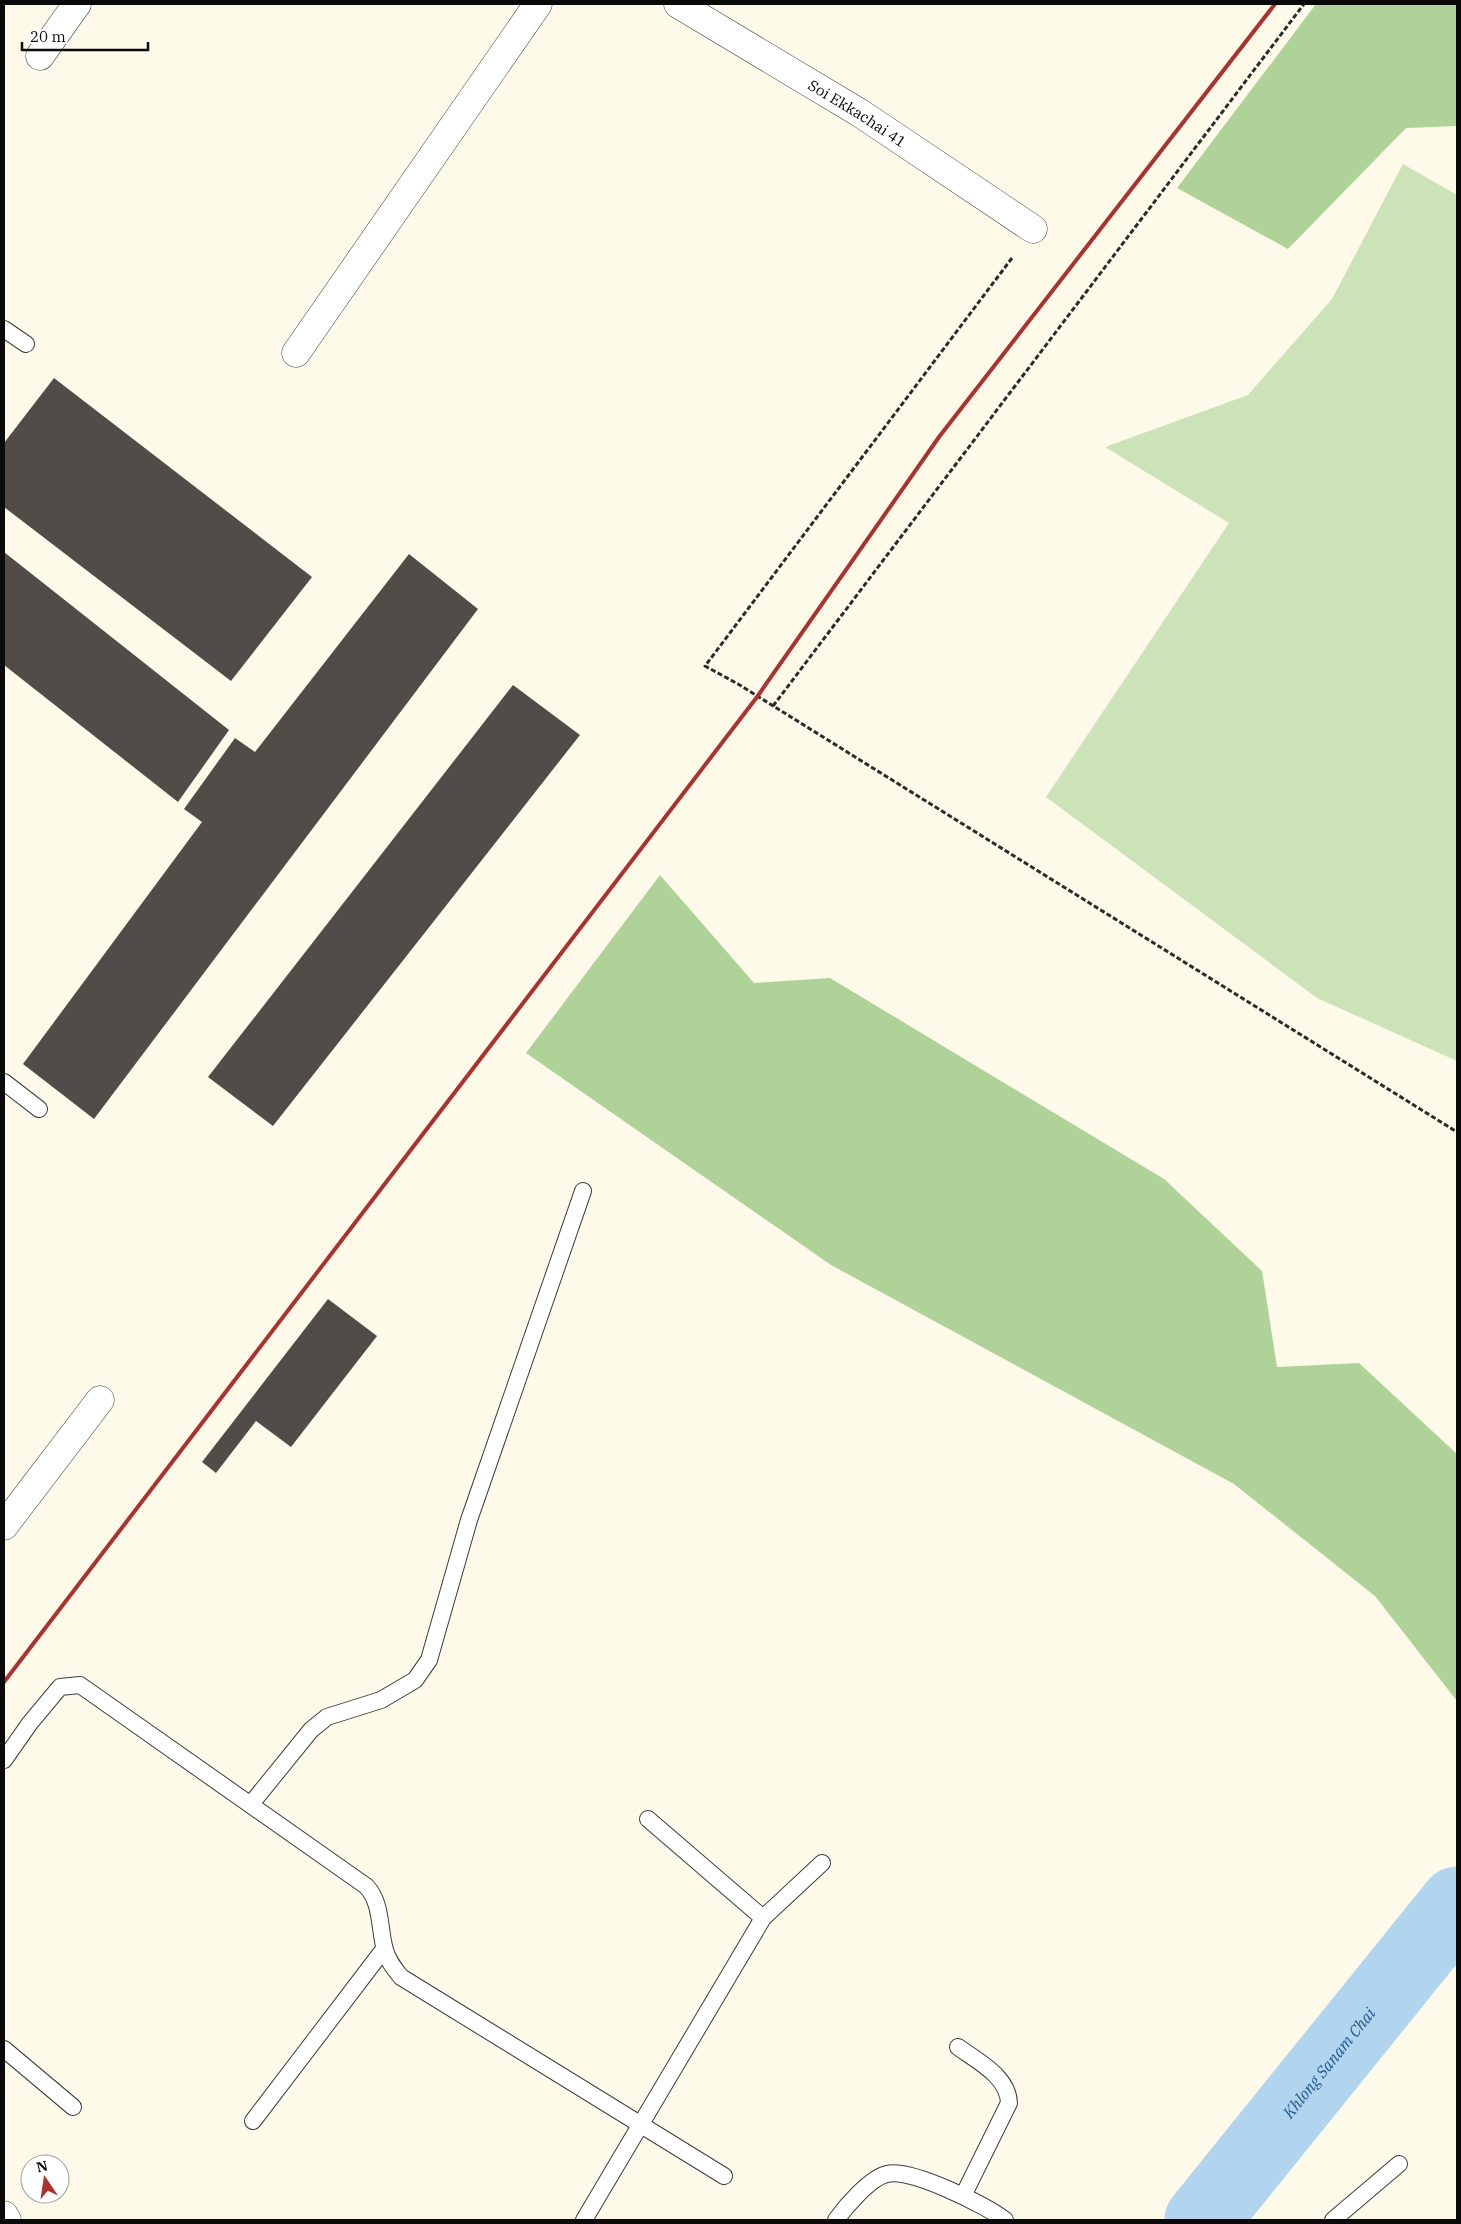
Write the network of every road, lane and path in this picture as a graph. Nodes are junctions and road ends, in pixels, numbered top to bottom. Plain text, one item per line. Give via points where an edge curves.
1 (78, 4) edge
2 (538, 4) edge
3 (678, 4) edge
4 (1304, 4) edge
5 (40, 56) dead end
6 (1033, 229) joint
7 (4, 329) edge
8 (26, 344) dead end
9 (296, 353) dead end
10 (773, 706) junction
11 (4, 1082) edge
12 (39, 1109) dead end
13 (1457, 1132) edge
14 (583, 1191) dead end
15 (100, 1400) dead end
16 (4, 1526) edge
17 (4, 1760) edge
18 (251, 1804) junction
19 (648, 1818) dead end
20 (822, 1863) dead end
21 (763, 1918) junction
22 (384, 1950) junction
23 (958, 2047) dead end
24 (4, 2049) edge
25 (73, 2107) dead end
26 (253, 2121) dead end
27 (641, 2123) junction
28 (1399, 2164) dead end
29 (724, 2176) dead end
30 (963, 2196) junction
31 (4, 2215) edge
32 (7, 2220) edge
33 (584, 2220) edge
34 (836, 2220) edge
35 (1005, 2220) edge
36 (1333, 2220) edge

1 - 5 street
2 - 9 street
3 - 6 street, Soi Ekkachai 41 via 860,113
4 - 10 path
6 - 10 path via 705,666
7 - 8 lane
10 - 13 path
11 - 12 lane
14 - 18 lane via 469,1520 429,1660 415,1680 381,1700 327,1717 311,1730
15 - 16 street
17 - 18 lane via 60,1688 80,1685
18 - 22 lane via 371,1891
19 - 21 lane
20 - 21 lane
21 - 27 lane
22 - 26 lane
22 - 27 lane via 401,1977
23 - 30 lane via 998,2077 1007,2091 1009,2103
24 - 25 lane
27 - 29 lane
27 - 33 lane
28 - 36 lane
30 - 34 lane via 905,2173 887,2174 875,2180
30 - 35 lane
31 - 32 street

